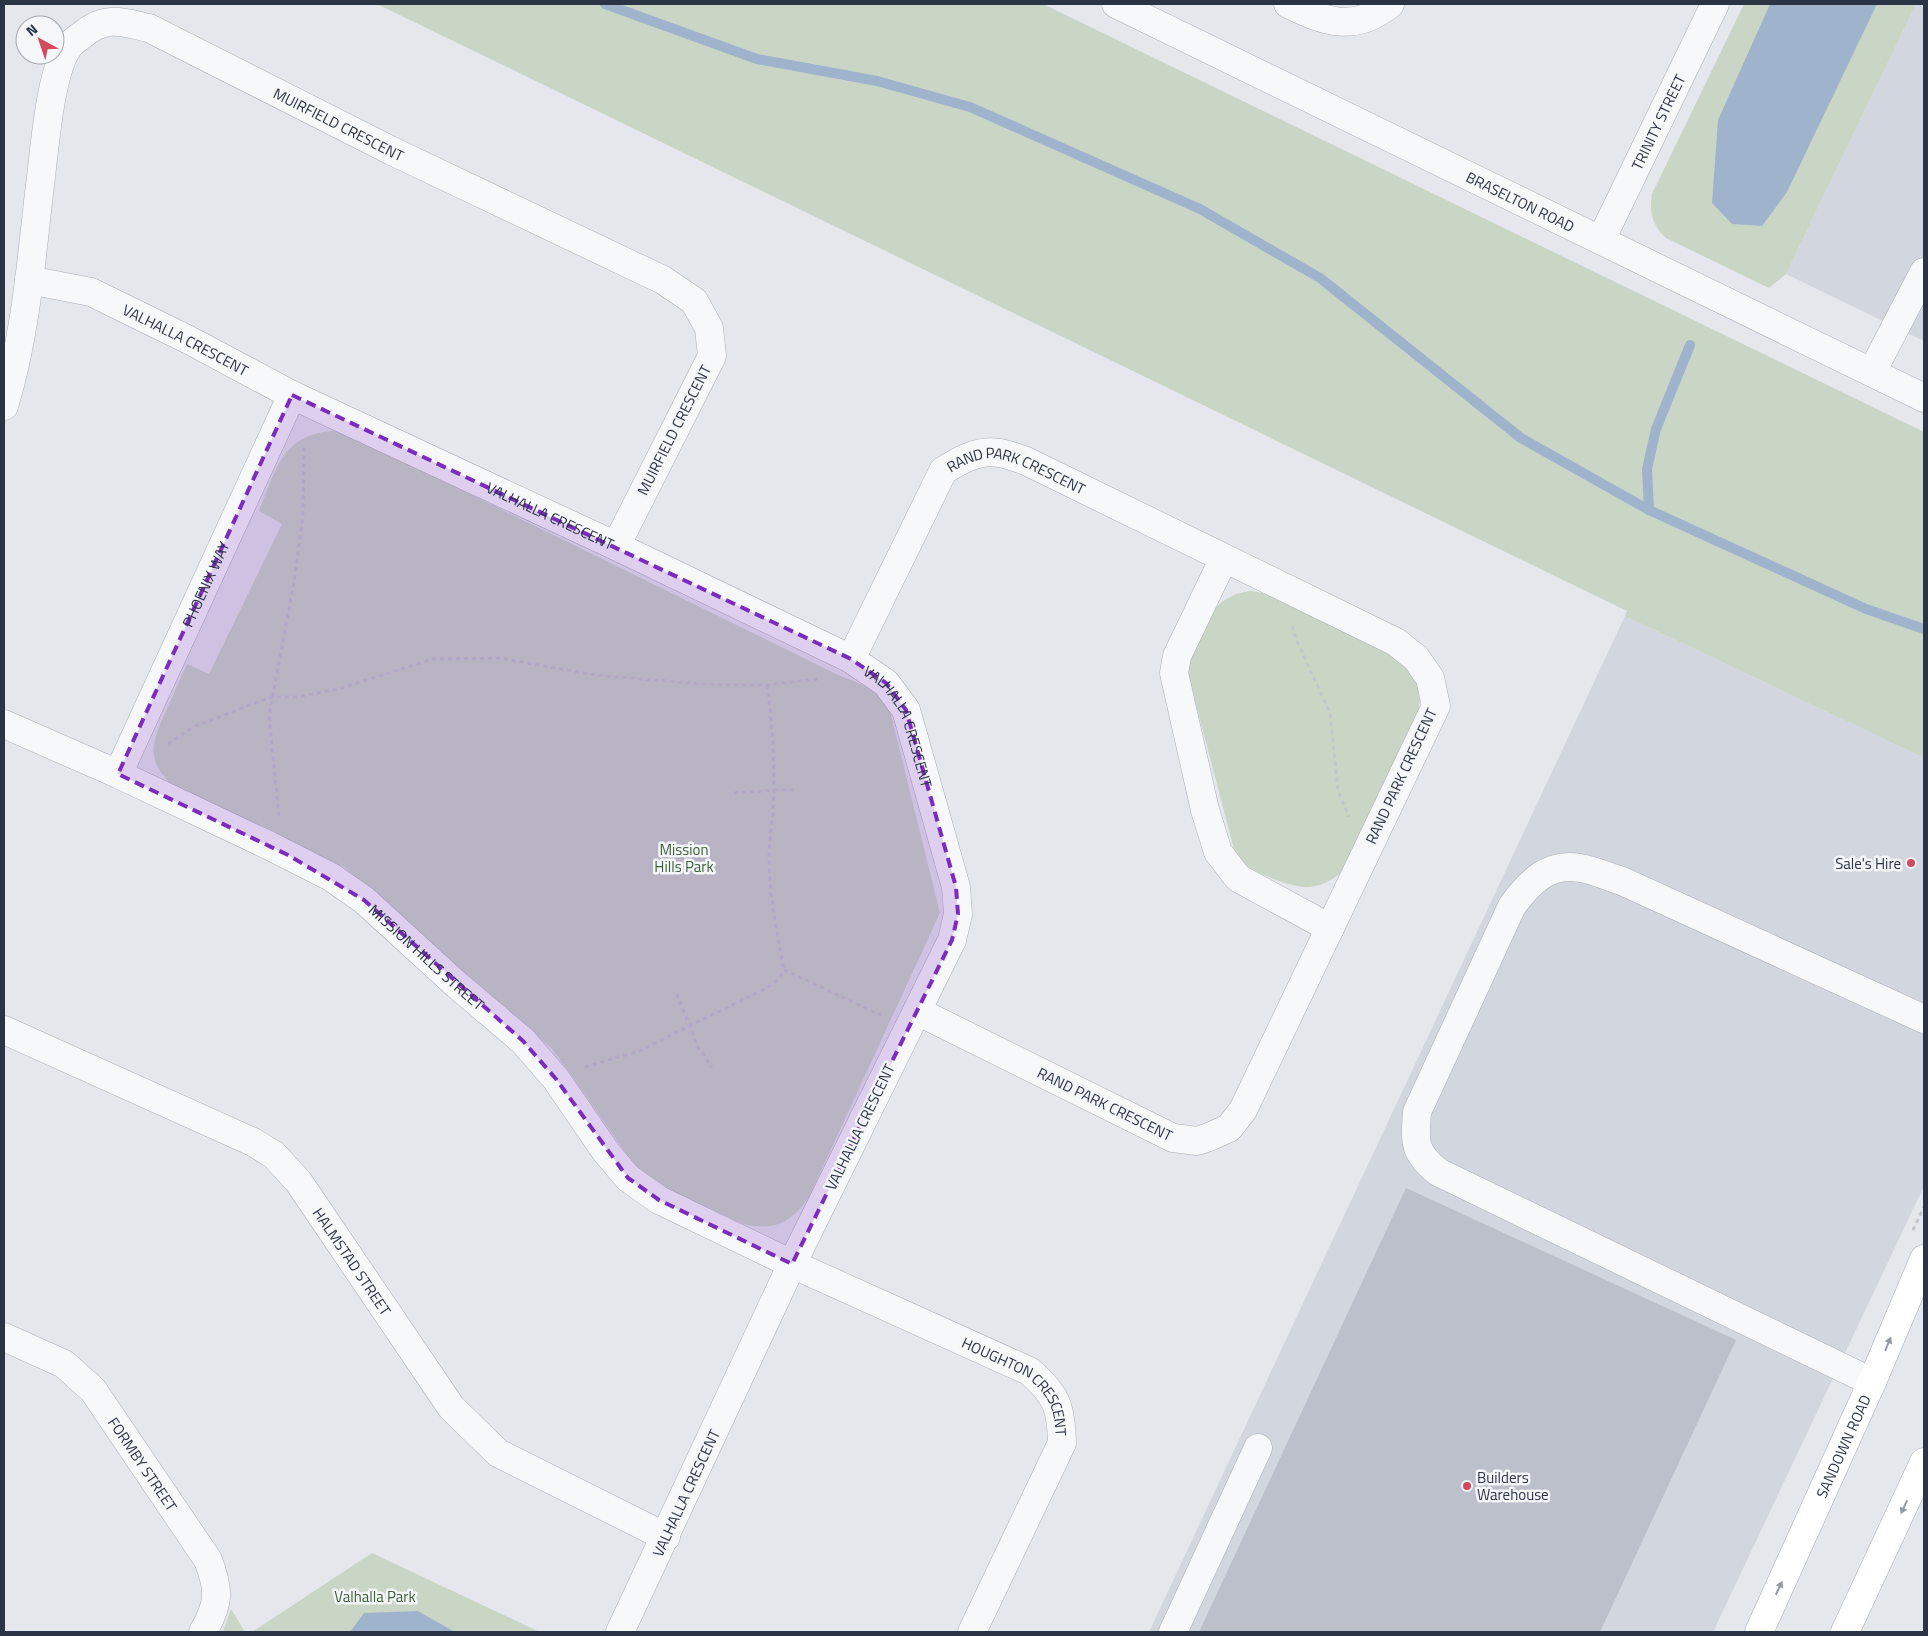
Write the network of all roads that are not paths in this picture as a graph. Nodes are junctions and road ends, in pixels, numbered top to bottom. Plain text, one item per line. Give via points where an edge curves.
1 (1116, 4) edge
2 (1288, 4) edge
3 (1390, 4) edge
4 (1715, 4) edge
5 (1601, 240) junction
6 (1924, 272) edge
7 (29, 280) junction
8 (1872, 372) junction
9 (292, 395) junction
10 (1924, 398) edge
11 (4, 406) edge
12 (616, 546) junction
13 (1224, 558) junction
14 (851, 659) junction
15 (4, 724) edge
16 (118, 774) junction
17 (1330, 928) junction
18 (913, 1019) junction
19 (1924, 1019) edge
20 (4, 1030) edge
21 (1924, 1259) edge
22 (792, 1264) junction
23 (4, 1337) edge
24 (1872, 1382) junction
25 (1258, 1448) dead end
26 (1924, 1462) edge
27 (666, 1537) junction
28 (203, 1632) edge
29 (620, 1632) edge
30 (972, 1632) edge
31 (1174, 1632) edge
32 (1759, 1632) edge
33 (1845, 1632) edge

1 - 5 street, BRASELTON ROAD
2 - 3 street via 1318,18 1343,23 1367,18
4 - 5 street, TRINITY STREET
5 - 8 street, BRASELTON ROAD
6 - 8 street
7 - 9 street, VALHALLA CRESCENT via 91,292
7 - 11 street, MUIRFIELD CRESCENT via 13,376
7 - 12 street, MUIRFIELD CRESCENT via 48,118 59,63 70,45 103,22 118,20 149,28 392,151 663,280 694,301 709,328 712,356
8 - 10 street, BRASELTON ROAD
9 - 12 street, VALHALLA CRESCENT
9 - 16 street, PHOENIX WAY
12 - 14 street, VALHALLA CRESCENT
13 - 14 street, RAND PARK CRESCENT via 1026,461 997,452 977,454 961,459 943,472
13 - 17 street via 1177,656 1174,674 1205,810 1218,852 1238,878
13 - 17 street, RAND PARK CRESCENT via 1396,642 1416,658 1430,678 1436,706
14 - 18 street, VALHALLA CRESCENT via 886,683 906,710 956,887 958,914 952,940
15 - 16 street, MISSION HILLS STREET
16 - 22 street, MISSION HILLS STREET via 331,877 364,900 523,1041 556,1079 628,1178 659,1200
17 - 18 street, RAND PARK CRESCENT via 1243,1110 1229,1128 1197,1141 1173,1138
18 - 22 street, VALHALLA CRESCENT
19 - 24 street via 1622,881 1579,868 1558,869 1526,886 1512,906 1417,1112 1417,1148 1424,1160 1438,1172
20 - 27 street, HALMSTAD STREET via 253,1142 274,1155 298,1181 450,1408 498,1452
24 -> 21 main road, SANDOWN ROAD
22 - 27 street, VALHALLA CRESCENT
22 - 30 street, HOUGHTON CRESCENT via 1029,1371 1054,1398 1061,1417 1062,1443
23 - 28 street, FORMBY STREET via 64,1364 93,1390 208,1560 216,1581 216,1599
32 -> 24 main road, SANDOWN ROAD
25 - 31 street
26 -> 33 main road
27 - 29 street, VALHALLA CRESCENT

